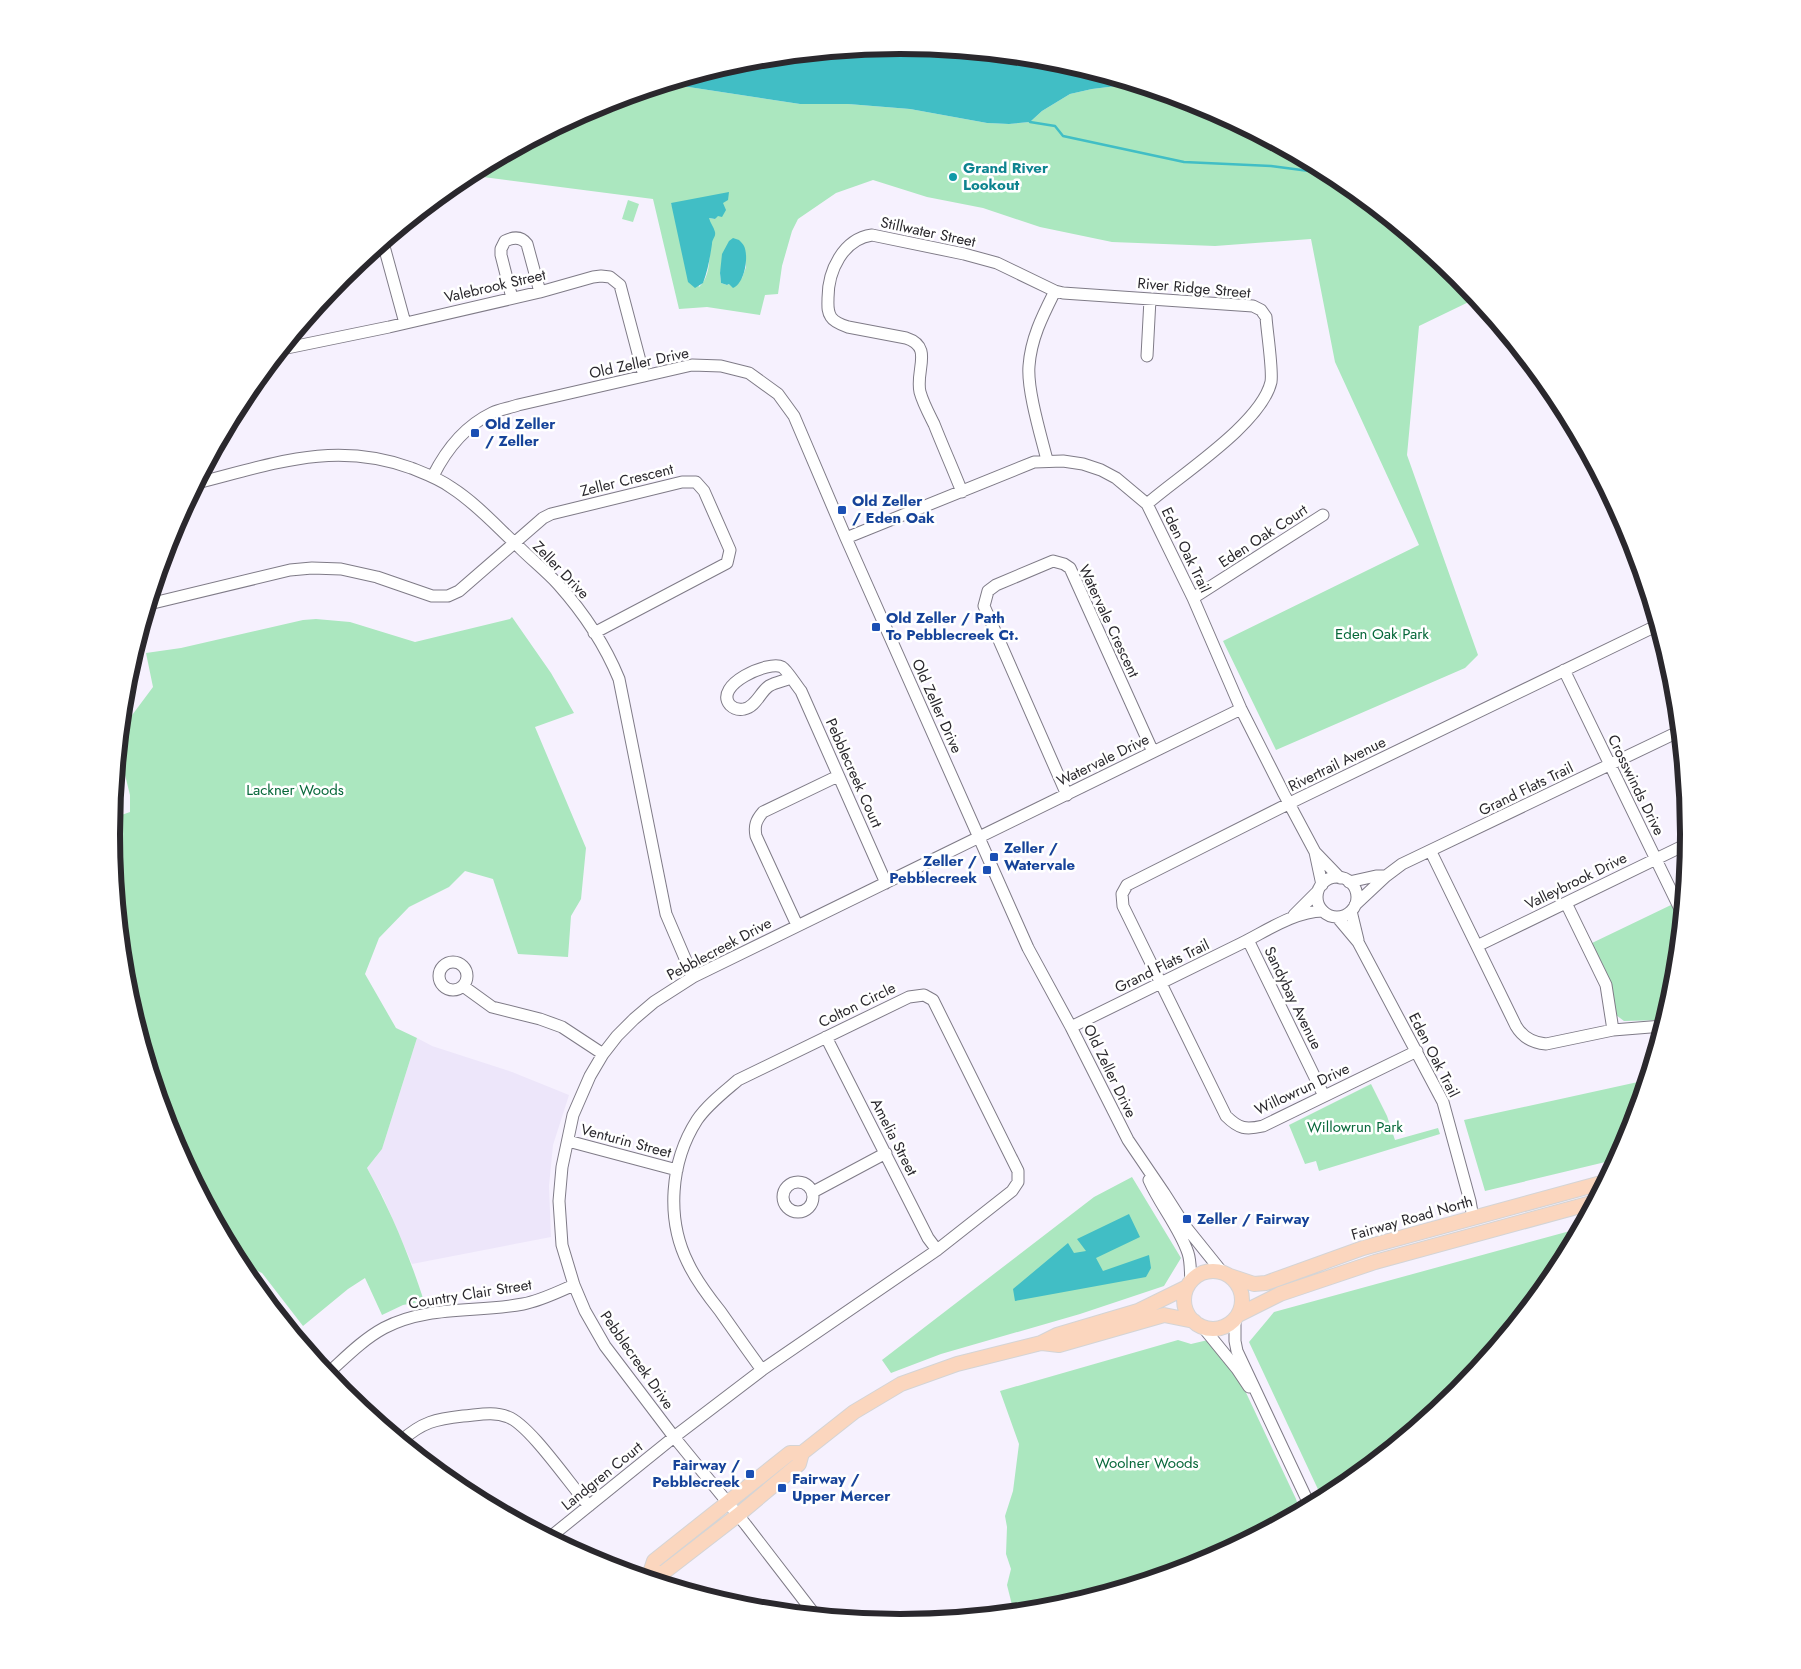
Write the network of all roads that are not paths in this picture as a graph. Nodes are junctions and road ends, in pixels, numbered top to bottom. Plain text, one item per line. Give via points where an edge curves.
1 (385, 249) edge
2 (1055, 290) junction
3 (540, 292) junction
4 (512, 298) junction
5 (1150, 299) junction
6 (405, 323) junction
7 (291, 347) edge
8 (1147, 356) dead end
9 (644, 376) junction
10 (1047, 460) junction
11 (433, 476) junction
12 (204, 481) edge
13 (962, 492) junction
14 (1147, 504) junction
15 (1323, 515) dead end
16 (846, 538) junction
17 (515, 544) junction
18 (1193, 598) junction
19 (155, 603) edge
20 (1653, 627) edge
21 (594, 633) junction
22 (1564, 670) junction
23 (791, 678) junction
24 (1241, 709) junction
25 (1675, 732) edge
26 (1153, 752) junction
27 (1610, 764) junction
28 (838, 776) junction
29 (1067, 795) junction
30 (1289, 804) junction
31 (979, 838) junction
32 (1681, 847) edge
33 (1315, 852) junction
34 (1430, 852) junction
35 (1656, 859) junction
36 (1386, 876) junction
37 (1345, 880) junction
38 (886, 883) junction
39 (1320, 888) junction
40 (1566, 903) junction
41 (1678, 904) edge
42 (1353, 908) junction
43 (1323, 911) junction
44 (1293, 916) junction
45 (1337, 917) junction
46 (798, 925) junction
47 (1248, 940) junction
48 (1358, 942) junction
49 (1477, 946) junction
50 (693, 976) junction
51 (1160, 983) junction
52 (463, 986) dead end
53 (1657, 1026) edge
54 (1071, 1027) junction
55 (1613, 1030) junction
56 (826, 1037) junction
57 (1417, 1051) junction
58 (603, 1054) junction
59 (1324, 1096) junction
60 (568, 1142) junction
61 (886, 1153) junction
62 (1140, 1160) junction
63 (677, 1170) junction
64 (1599, 1184) edge
65 (813, 1192) dead end
66 (1588, 1204) edge
67 (1473, 1218) junction
68 (937, 1250) junction
69 (1226, 1274) junction
70 (1189, 1284) junction
71 (574, 1285) junction
72 (1237, 1317) junction
73 (1198, 1324) junction
74 (1041, 1343) junction
75 (332, 1369) edge
76 (762, 1370) junction
77 (1260, 1399) junction
78 (406, 1438) edge
79 (674, 1438) junction
80 (1307, 1501) edge
81 (589, 1506) junction
82 (733, 1509) junction
83 (554, 1534) edge
84 (652, 1574) edge
85 (812, 1610) edge

1 - 6 street
2 - 5 street, River Ridge Street
2 - 10 street via 1036,331 1029,367 1030,386
2 - 13 street, Stillwater Street via 996,263 872,235 861,236 838,260 828,291 828,311 832,319 848,327 906,338 920,347 920,393
3 - 4 street, Valebrook Street
3 - 4 street via 527,244 521,238 513,238 505,241 501,249
3 - 9 street, Valebrook Street via 601,276 617,281
4 - 6 street, Valebrook Street
5 - 8 street
5 - 14 street, River Ridge Street via 1252,306 1261,310 1266,317 1271,380 1265,398 1252,416
6 - 7 street, Valebrook Street
9 - 11 street, Old Zeller Drive via 492,413 459,437
9 - 16 street, Old Zeller Drive via 692,364 721,366 748,373 778,394 794,416
10 - 13 street, Eden Oak Trail via 1034,462
10 - 14 street, Eden Oak Trail via 1083,464 1101,470
11 - 12 street, Zeller Drive via 384,460 344,454 318,455
11 - 17 street, Zeller Drive via 466,498
13 - 16 street, Eden Oak Trail
14 - 18 street, Eden Oak Trail
15 - 18 street, Eden Oak Court
16 - 31 street, Old Zeller Drive
17 - 19 street, Zeller Crescent via 459,592 448,596 432,596 357,571 312,568 290,570
17 - 21 street, Zeller Drive via 558,584
17 - 21 street, Zeller Crescent via 543,518 560,512 682,482 696,482 704,490 730,550 727,563
18 - 24 street, Eden Oak Trail
20 - 22 street, Rivertrail Avenue
21 - 50 street, Zeller Drive via 620,679 666,914
22 - 27 street, Crosswinds Drive
22 - 30 street, Rivertrail Avenue
23 - 23 street, Pebblecreek Court via 782,667 760,670 735,682 727,692 728,700 736,709 749,708 769,686
23 - 28 street, Pebblecreek Court via 801,691
24 - 26 street, Watervale Drive
24 - 30 street, Eden Oak Trail
25 - 27 street, Grand Flats Trail
26 - 29 street, Watervale Drive
26 - 29 street, Watervale Crescent via 1070,568 1053,561 996,585 988,591 984,606
27 - 34 street, Grand Flats Trail
27 - 35 street, Crosswinds Drive
28 - 38 street, Pebblecreek Court
28 - 46 street via 762,812 754,828
29 - 31 street, Watervale Drive
30 - 33 street, Eden Oak Trail
30 - 51 street, Rivertrail Avenue via 1127,885 1122,894 1123,906
31 - 38 street, Pebblecreek Drive
31 - 54 street, Old Zeller Drive via 1028,948
32 - 35 street, Valleybrook Drive
33 - 37 street, Eden Oak Trail
33 - 39 street, Eden Oak Trail
34 - 36 street, Grand Flats Trail via 1402,864
34 - 49 street
35 - 40 street, Valleybrook Drive
35 - 41 street, Crosswinds Drive
36 - 37 street, Grand Flats Trail
36 - 42 street, Grand Flats Trail
37 - 39 street via 1327,880
37 - 42 street via 1356,893
38 - 46 street, Pebblecreek Drive
39 - 43 street via 1318,902
39 - 44 street, Grand Flats Trail
40 - 49 street, Valleybrook Drive
40 - 55 street via 1606,985
42 - 45 street
42 - 48 street, Eden Oak Trail
43 - 44 street, Grand Flats Trail
43 - 45 street
44 - 47 street, Grand Flats Trail
45 - 48 street, Eden Oak Trail
46 - 50 street, Pebblecreek Drive
47 - 51 street, Grand Flats Trail
47 - 59 street, Sandybay Avenue
48 - 57 street, Eden Oak Trail
49 - 55 street via 1516,1026 1526,1038 1546,1044
50 - 58 street, Pebblecreek Drive via 634,1019
51 - 54 street, Grand Flats Trail
51 - 59 street, Willowrun Drive via 1226,1116 1233,1123 1243,1128 1263,1126
52 - 58 street via 492,1007 562,1027
53 - 55 street
54 - 62 street, Old Zeller Drive
56 - 61 street, Amelia Street
56 - 63 street, Colton Circle via 738,1080 718,1097 697,1119
56 - 68 street, Colton Circle via 909,997 924,995 933,1000 1018,1171 1018,1182 1012,1191
57 - 59 street, Willowrun Drive
57 - 67 street, Eden Oak Trail via 1443,1102
58 - 60 street, Pebblecreek Drive via 581,1095
60 - 63 street, Venturin Street
60 - 71 street, Pebblecreek Drive via 559,1201 562,1245
61 - 65 street
61 - 68 street, Amelia Street
62 - 69 street, Old Zeller Drive via 1195,1240
62 - 70 street, Old Zeller Drive via 1188,1253
63 - 76 street, Colton Circle via 674,1215 680,1245 698,1280
64 - 67 main road, Fairway Road North
66 - 72 main road via 1375,1262 1280,1294
67 - 69 main road, Fairway Road North via 1364,1248 1266,1283 1254,1284
68 - 76 street, Colton Circle
69 - 70 main road via 1201,1273
69 - 72 main road via 1237,1283 1242,1293
70 - 73 main road via 1184,1302 1186,1310
70 - 74 main road via 1138,1311 1057,1335
71 - 75 street, Country Clair Street via 524,1304 408,1318 362,1342
71 - 79 street, Pebblecreek Drive via 605,1346
72 - 73 main road via 1220,1328
72 - 77 street via 1235,1341
73 - 74 main road via 1164,1315 1060,1345
73 - 77 street
74 - 82 main road via 956,1364 901,1384 854,1412 802,1453 799,1464
76 - 79 street, Colton Circle
77 - 80 street
78 - 81 street via 440,1418 493,1413 508,1416 525,1428
79 - 81 street, Landgren Court
79 - 82 street, Pebblecreek Drive
81 - 83 street, Landgren Court
82 - 84 main road via 664,1573
82 - 85 street, Pebblecreek Drive

